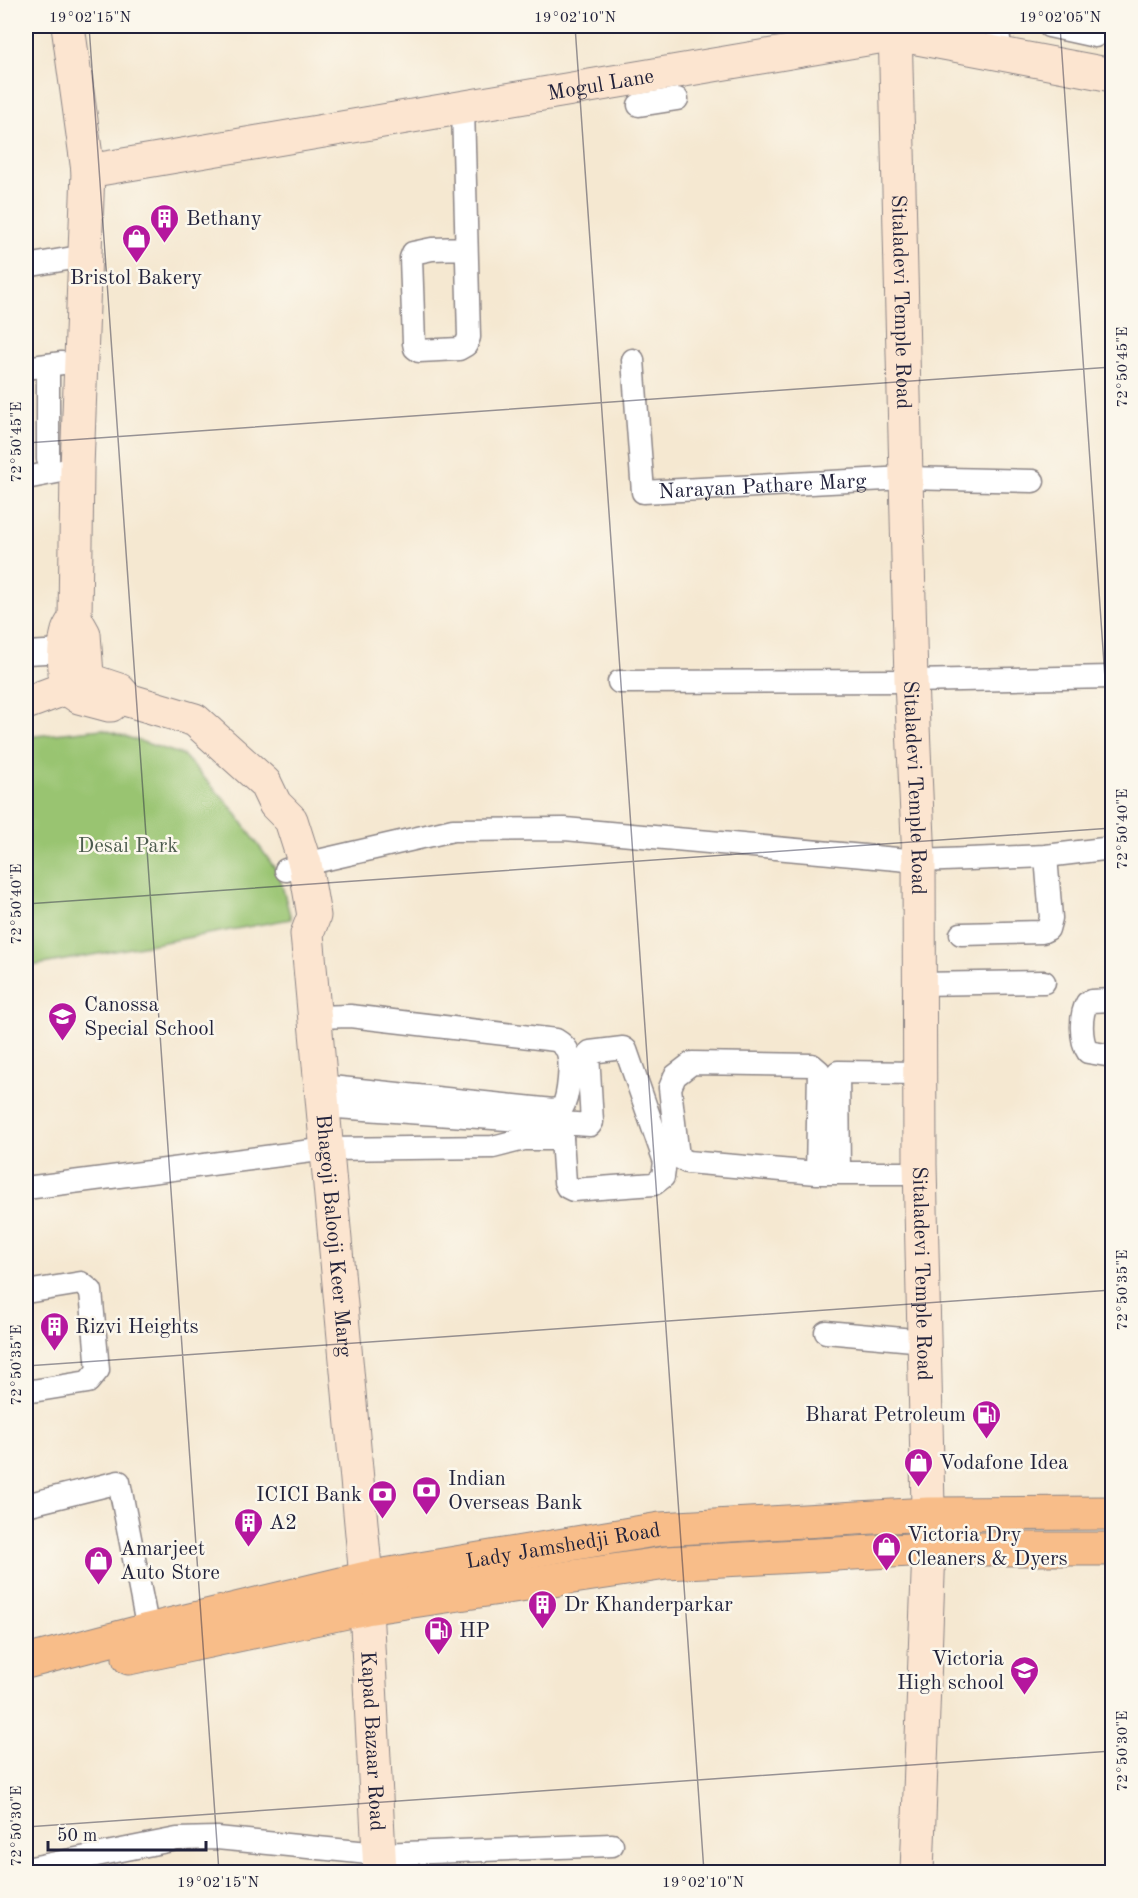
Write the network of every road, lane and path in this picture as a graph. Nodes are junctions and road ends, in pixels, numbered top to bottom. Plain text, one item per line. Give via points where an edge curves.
1 (68, 26) edge
2 (1049, 26) edge
3 (895, 30) edge
4 (1096, 31) edge
5 (999, 40) edge
6 (1102, 73) edge
7 (677, 99) dead end
8 (639, 105) dead end
9 (463, 108) junction
10 (88, 171) junction
11 (466, 248) junction
12 (85, 256) junction
13 (26, 266) edge
14 (81, 360) junction
15 (633, 360) dead end
16 (48, 365) junction
17 (26, 368) edge
18 (63, 464) junction
19 (26, 478) edge
20 (905, 478) junction
21 (1033, 481) dead end
22 (75, 618) junction
23 (65, 651) junction
24 (26, 653) edge
25 (1113, 677) edge
26 (911, 681) junction
27 (619, 682) dead end
28 (84, 684) junction
29 (26, 703) edge
30 (1113, 848) edge
31 (1046, 856) junction
32 (919, 861) junction
33 (296, 867) junction
34 (961, 934) dead end
35 (1044, 982) dead end
36 (919, 984) junction
37 (1113, 1000) edge
38 (315, 1017) junction
39 (1113, 1056) edge
40 (920, 1073) junction
41 (322, 1096) junction
42 (524, 1130) junction
43 (561, 1132) junction
44 (327, 1149) junction
45 (828, 1173) junction
46 (921, 1173) junction
47 (26, 1188) edge
48 (26, 1292) edge
49 (826, 1332) dead end
50 (924, 1341) junction
51 (26, 1392) edge
52 (26, 1505) edge
53 (1113, 1513) edge
54 (928, 1514) junction
55 (930, 1549) junction
56 (1113, 1549) edge
57 (366, 1593) junction
58 (148, 1630) junction
59 (26, 1662) edge
60 (26, 1684) edge
61 (612, 1845) dead end
62 (379, 1863) edge
63 (26, 1869) edge
64 (917, 1872) edge

1 - 10 street
2 - 4 street
3 - 5 street, Mogul Lane
3 - 9 street, Mogul Lane
3 - 20 street, Sitaladevi Temple Road
4 - 6 street
5 - 6 street, Mogul Lane
7 - 8 street
9 - 10 street, Mogul Lane
9 - 11 street
10 - 12 street
11 - 11 street via 466,345 459,349 419,351 414,343 413,253
12 - 13 street
12 - 14 street
14 - 16 street
14 - 18 street
15 - 20 street, Narayan Pathare Marg via 642,492 665,501
16 - 17 street
16 - 18 street
18 - 19 street
18 - 22 street
20 - 21 street, Narayan Pathare Marg
20 - 26 street, Sitaladevi Temple Road
22 - 23 street
22 - 28 street via 84,634
23 - 24 street
23 - 28 street via 65,680
25 - 26 street
26 - 27 street
26 - 32 street, Sitaladevi Temple Road
28 - 29 street
28 - 33 street, Bhagoji Balooji Keer Marg via 79,697 109,705 128,700 195,720 265,783 274,804 291,820
30 - 31 street
31 - 32 street
31 - 34 street via 1051,918 1048,929
32 - 33 street via 554,829 453,830
32 - 36 street, Sitaladevi Temple Road
33 - 38 street, Bhagoji Balooji Keer Marg via 315,916 307,934
35 - 36 street
36 - 40 street, Sitaladevi Temple Road
37 - 39 street via 1087,1004 1083,1042 1088,1052
38 - 41 street, Bhagoji Balooji Keer Marg
38 - 41 street via 351,1016 556,1040 570,1058 566,1101 562,1108 553,1110
40 - 45 street via 838,1072
40 - 46 street, Sitaladevi Temple Road
41 - 42 street
41 - 44 street, Bhagoji Balooji Keer Marg
42 - 43 street
42 - 44 street via 493,1147
43 - 43 street via 565,1182 573,1190 654,1184 663,1177 665,1162 623,1047 588,1054 592,1122
44 - 47 street
44 - 57 street, Bhagoji Balooji Keer Marg
45 - 45 street via 687,1162 678,1157 670,1088 675,1076 692,1063 812,1065 819,1071
45 - 46 street
46 - 50 street, Sitaladevi Temple Road
48 - 51 street via 81,1283 91,1291 98,1370 88,1382
49 - 50 street
50 - 54 street, Sitaladevi Temple Road
52 - 58 street via 119,1482
53 - 54 main road, Lady Jamshedji Road
54 - 55 street, Sitaladevi Temple Road
54 - 57 main road, Lady Jamshedji Road via 660,1529
55 - 56 main road, Lady Jamshedji Road
55 - 57 main road, Lady Jamshedji Road via 666,1563
55 - 64 street, Sitaladevi Temple Road
57 - 58 main road, Lady Jamshedji Road
57 - 60 main road, Lady Jamshedji Road
57 - 62 street, Kapad Bazaar Road
58 - 59 main road, Lady Jamshedji Road
61 - 62 street
62 - 63 street via 217,1838 177,1839

